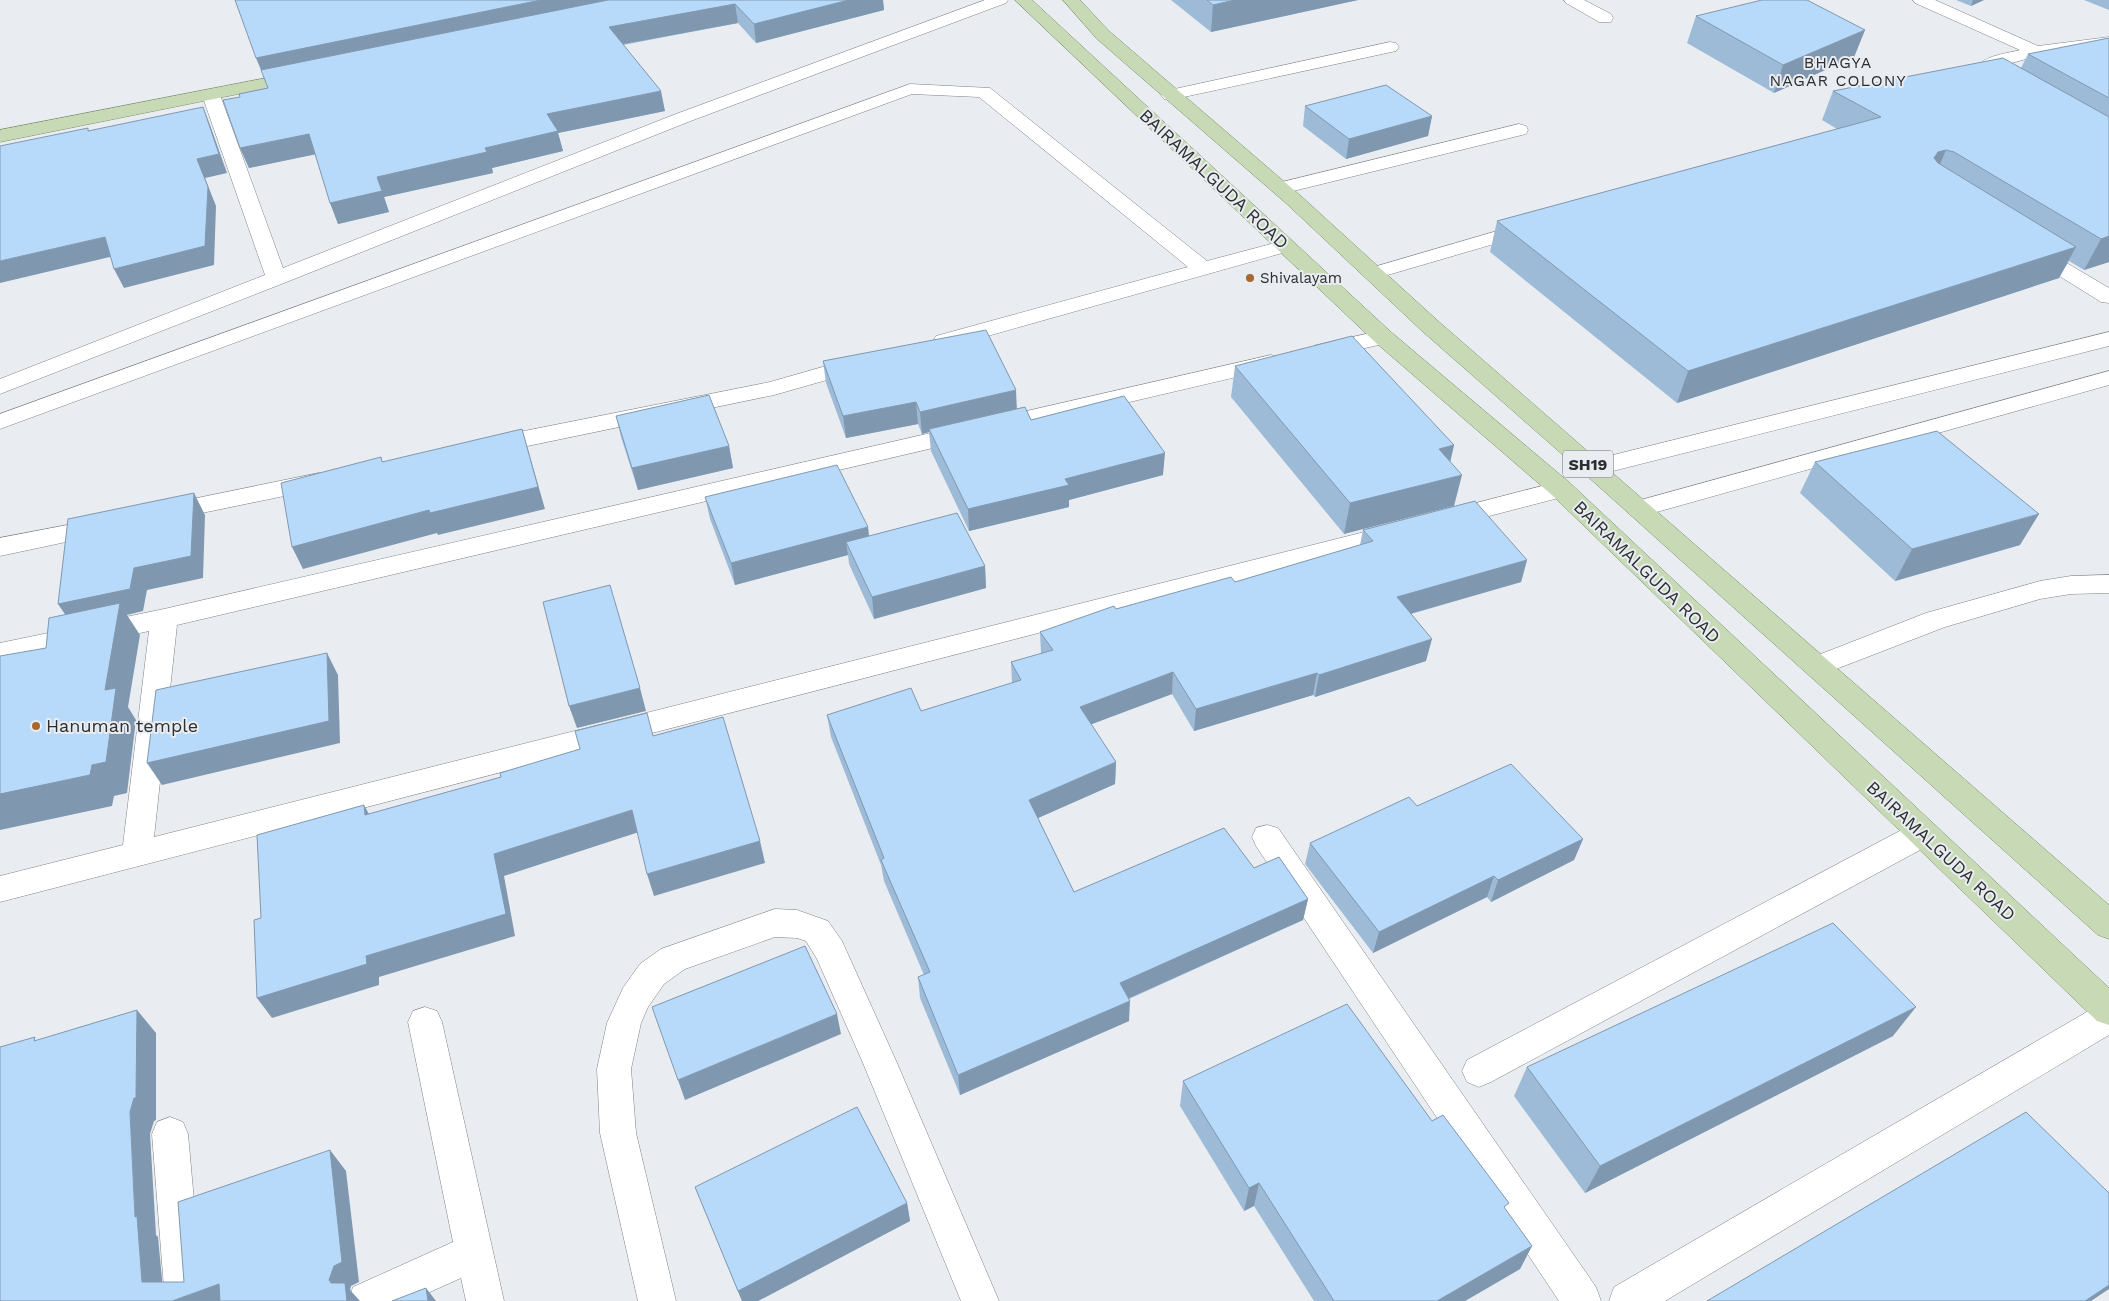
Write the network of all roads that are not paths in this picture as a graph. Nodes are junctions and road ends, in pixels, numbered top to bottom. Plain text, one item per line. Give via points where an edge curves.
1 (1000, 0) edge
2 (1023, 0) edge
3 (1071, 0) edge
4 (1572, 0) edge
5 (1920, 0) edge
6 (1604, 18) dead end
7 (2109, 42) edge
8 (1390, 47) dead end
9 (2036, 51) junction
10 (318, 73) edge
11 (2006, 87) edge
12 (211, 95) junction
13 (1170, 95) junction
14 (1519, 130) dead end
15 (0, 136) edge
16 (1274, 203) junction
17 (1542, 224) edge
18 (2016, 240) edge
19 (1286, 246) junction
20 (1204, 269) junction
21 (1374, 273) junction
22 (277, 279) junction
23 (2109, 298) edge
24 (1383, 337) junction
25 (2106, 343) edge
26 (927, 346) edge
27 (879, 359) edge
28 (2109, 378) edge
29 (0, 387) edge
30 (0, 422) edge
31 (472, 450) edge
32 (1593, 468) junction
33 (337, 478) edge
34 (1561, 490) junction
35 (1639, 509) junction
36 (0, 547) edge
37 (2109, 584) edge
38 (164, 618) junction
39 (0, 653) edge
40 (1818, 666) junction
41 (1922, 834) junction
42 (1266, 837) dead end
43 (137, 855) junction
44 (0, 889) edge
45 (2109, 925) edge
46 (2109, 1010) edge
47 (2109, 1017) edge
48 (425, 1022) dead end
49 (1479, 1071) dead end
50 (170, 1134) dead end
51 (474, 1252) junction
52 (184, 1301) edge
53 (367, 1301) edge
54 (485, 1301) edge
55 (657, 1301) edge
56 (980, 1301) edge
57 (1582, 1301) edge
58 (1628, 1301) edge

1 - 22 street via 682,118
2 - 16 main road, BAIRAMALGUDA ROAD / SH19
3 - 13 main road, BAIRAMALGUDA ROAD / SH19 via 1102,35
4 - 6 street
5 - 9 street
7 - 9 street
8 - 13 street
9 - 11 street via 1991,63 1985,68 1989,77
10 - 12 main road
12 - 15 main road
12 - 22 street
13 - 16 main road, BAIRAMALGUDA ROAD / SH19
14 - 16 street
16 - 19 main road, BAIRAMALGUDA ROAD / SH19
16 - 21 main road, BAIRAMALGUDA ROAD / SH19
17 - 21 street
18 - 23 street
19 - 20 street
19 - 24 main road, BAIRAMALGUDA ROAD / SH19
20 - 26 street
20 - 30 street via 984,92 910,89
21 - 32 main road, BAIRAMALGUDA ROAD / SH19
22 - 29 street
24 - 34 main road, BAIRAMALGUDA ROAD / SH19
24 - 38 street
25 - 32 street
27 - 31 street via 774,388
28 - 35 street
32 - 35 main road, BAIRAMALGUDA ROAD / SH19
33 - 36 street
34 - 41 main road, BAIRAMALGUDA ROAD / SH19
34 - 43 street
35 - 40 main road, BAIRAMALGUDA ROAD / SH19
37 - 40 street via 2040,590 1936,620
38 - 39 street
38 - 43 street
40 - 45 main road, BAIRAMALGUDA ROAD / SH19
41 - 46 main road, BAIRAMALGUDA ROAD / SH19
41 - 49 street
42 - 57 street
43 - 44 street
47 - 58 street
48 - 51 street
50 - 52 street
51 - 53 street
51 - 54 street
55 - 56 street via 618,1133 614,1069 624,1023 635,998 652,974 673,959 775,923 797,924 817,931 830,951

